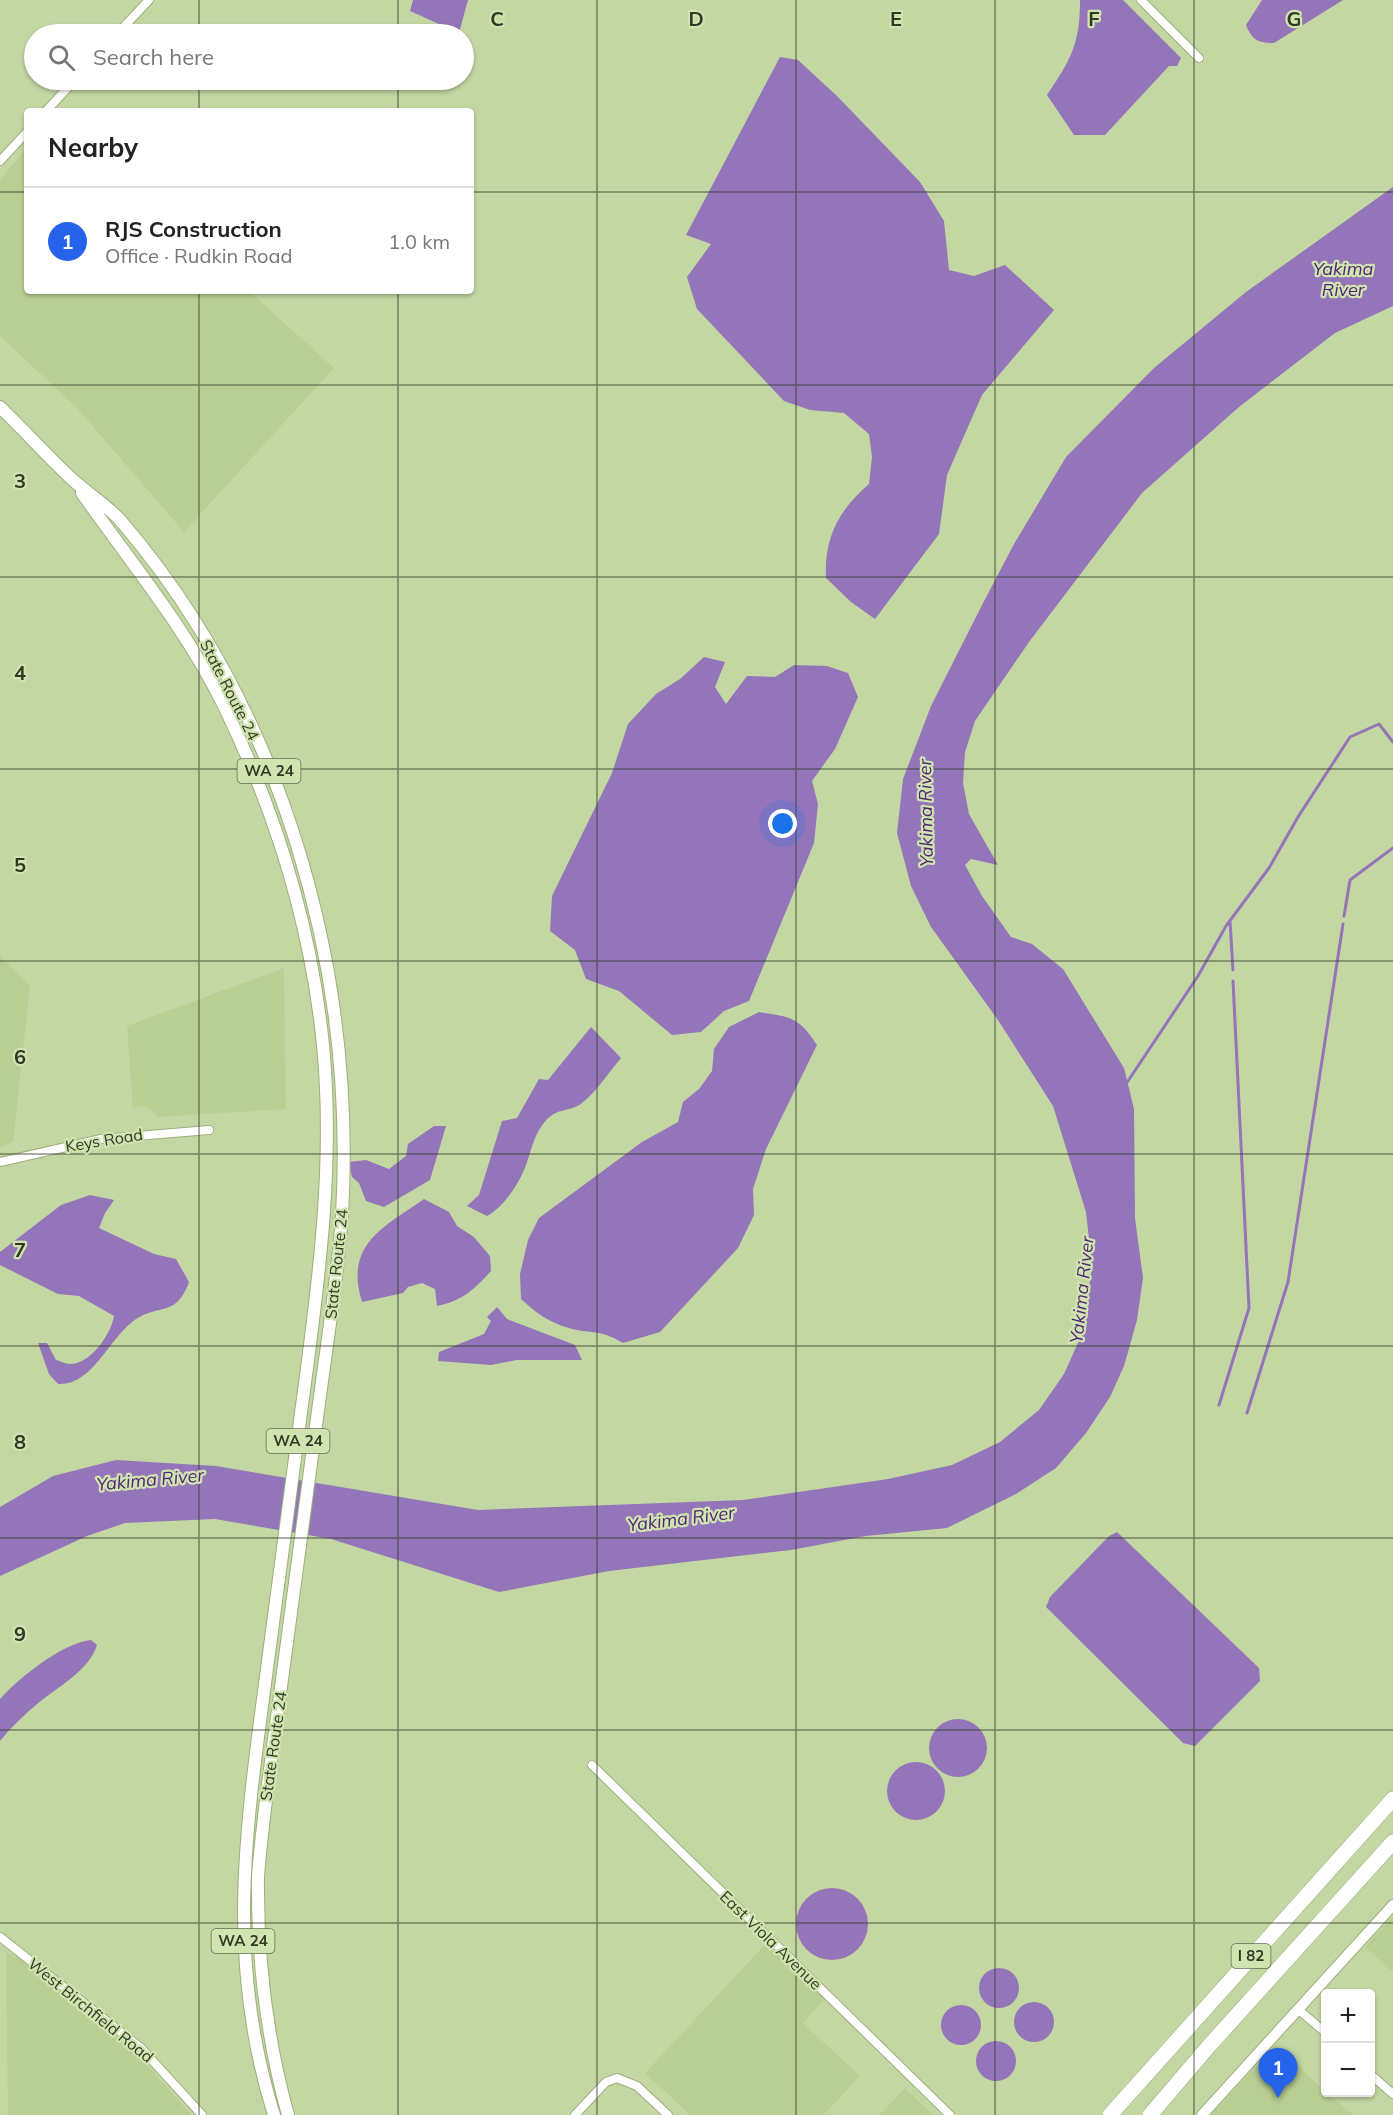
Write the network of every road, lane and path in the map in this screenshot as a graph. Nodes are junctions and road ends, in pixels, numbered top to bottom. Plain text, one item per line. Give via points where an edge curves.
1 (149, 0) edge
2 (1141, 0) edge
3 (126, 24) edge
4 (1199, 58) dead end
5 (66, 90) edge
6 (49, 108) edge
7 (24, 135) edge
8 (0, 161) edge
9 (0, 407) edge
10 (73, 480) junction
11 (209, 1130) dead end
12 (0, 1162) edge
13 (592, 1765) dead end
14 (1393, 1799) edge
15 (1393, 1842) edge
16 (1393, 1905) edge
17 (0, 1937) edge
18 (1299, 2010) junction
19 (1321, 2029) edge
20 (1208, 2047) junction
21 (1375, 2078) edge
22 (1393, 2094) edge
23 (202, 2115) edge
24 (274, 2115) edge
25 (288, 2115) edge
26 (575, 2115) edge
27 (668, 2115) edge
28 (950, 2115) edge
29 (1110, 2115) edge
30 (1150, 2115) edge
31 (1160, 2115) edge
32 (1202, 2115) edge

1 - 3 street
2 - 4 street
5 - 6 street
7 - 8 street
9 - 10 main road, State Route 24 / WA 24
10 - 24 main road, State Route 24 / WA 24 via 152,585 197,657 263,794 290,873 309,951 323,1048 327,1115 321,1266 246,1835 242,1935 246,1985 262,2078
10 - 25 main road, State Route 24 / WA 24 via 117,517 174,591 222,669 276,787 303,865 323,949 336,1029 343,1118 339,1251 258,1876 259,1947 269,2036
11 - 12 street, Keys Road via 101,1139
13 - 28 street, East Viola Avenue
14 - 29 highway, I 82
15 - 20 highway, I 82
16 - 18 street
17 - 23 street, West Birchfield Road via 141,2048
18 - 19 street
18 - 32 street
20 - 30 highway, I 82
20 - 31 highway
21 - 22 street
26 - 27 street via 606,2082 617,2078 637,2086

